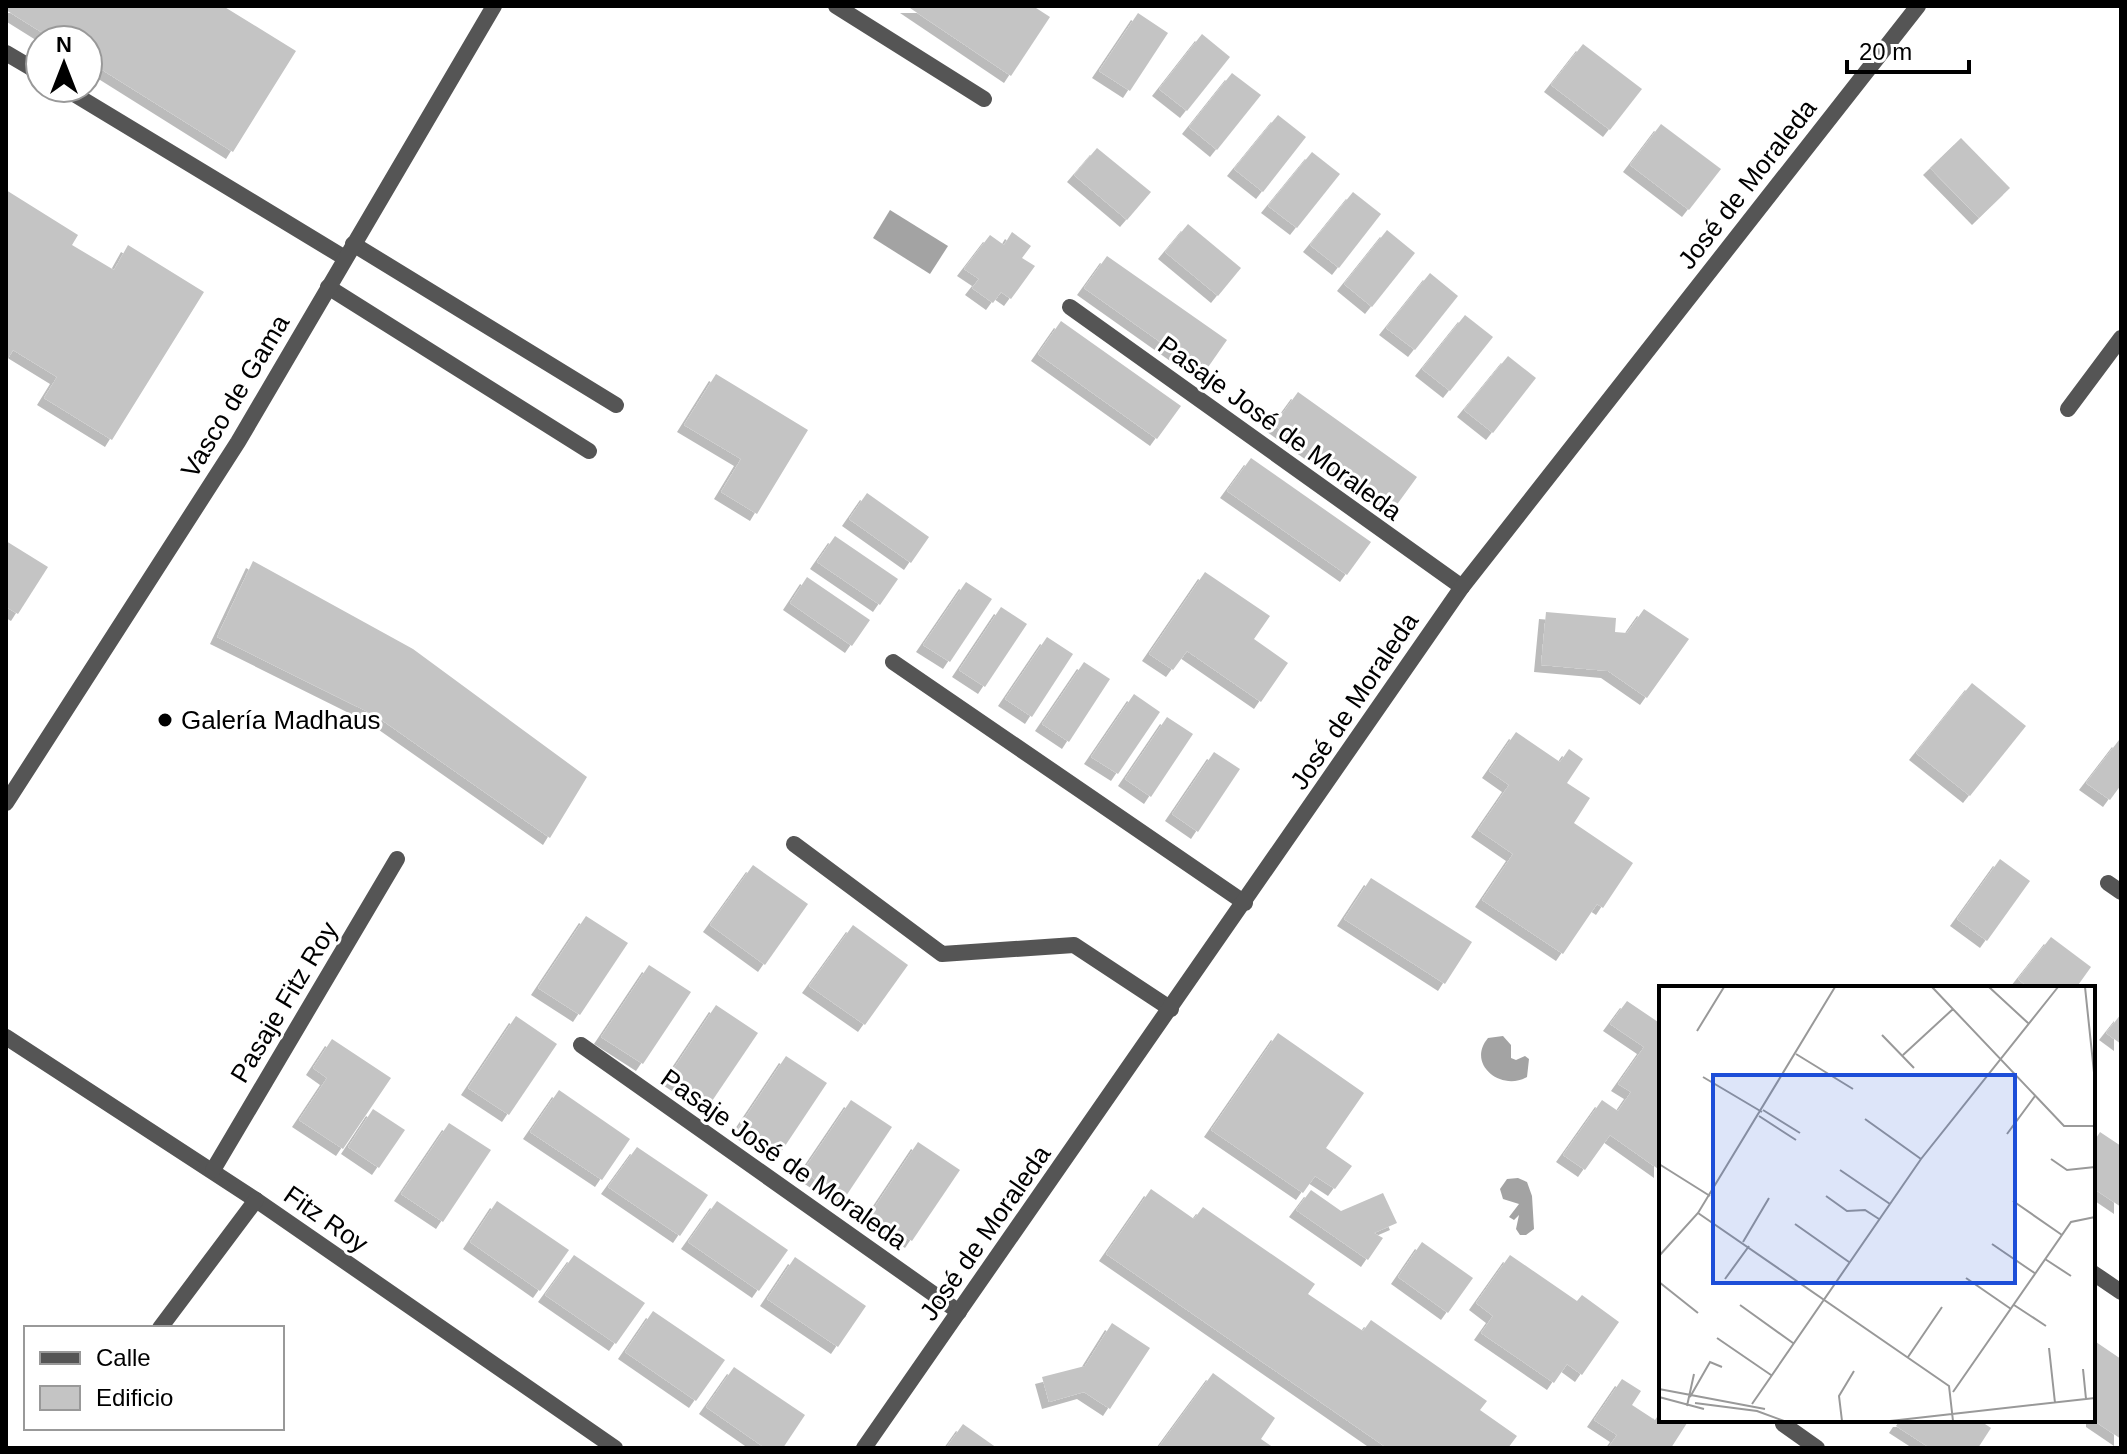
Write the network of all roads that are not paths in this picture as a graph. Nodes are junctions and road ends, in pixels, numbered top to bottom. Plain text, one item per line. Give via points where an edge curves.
1 (494, 6) edge
2 (836, 6) edge
3 (1918, 6) edge
4 (6, 53) edge
5 (24, 64) edge
6 (984, 99) dead end
7 (92, 104) edge
8 (349, 251) junction
9 (328, 287) junction
10 (1070, 307) dead end
11 (2121, 338) edge
12 (616, 405) dead end
13 (2068, 409) dead end
14 (589, 451) dead end
15 (1462, 587) junction
16 (893, 662) dead end
17 (6, 803) edge
18 (794, 844) dead end
19 (397, 859) dead end
20 (1245, 903) junction
21 (1171, 1009) junction
22 (6, 1037) edge
23 (581, 1045) dead end
24 (213, 1170) junction
25 (256, 1200) junction
26 (2095, 1274) edge
27 (2121, 1292) edge
28 (959, 1312) junction
29 (162, 1326) edge
30 (1783, 1424) dead end
31 (615, 1448) edge
32 (864, 1448) edge
33 (1817, 1448) edge

1 - 8 street, Vasco de Gama
2 - 6 street
3 - 15 street, José de Moraleda
4 - 5 street
7 - 8 street
8 - 9 street, Vasco de Gama
8 - 12 street
9 - 14 street
9 - 17 street, Vasco de Gama via 238,442
10 - 15 street, Pasaje José de Moraleda
11 - 13 street
15 - 20 street, José de Moraleda
16 - 20 street
18 - 21 street via 942,954 1074,945
19 - 24 street, Pasaje Fitz Roy
20 - 21 street, José de Moraleda
21 - 28 street, José de Moraleda
22 - 24 street, Fitz Roy
23 - 28 street, Pasaje José de Moraleda
24 - 25 street, Fitz Roy
25 - 29 street
25 - 31 street, Fitz Roy
26 - 27 street
28 - 32 street, José de Moraleda
30 - 33 street

